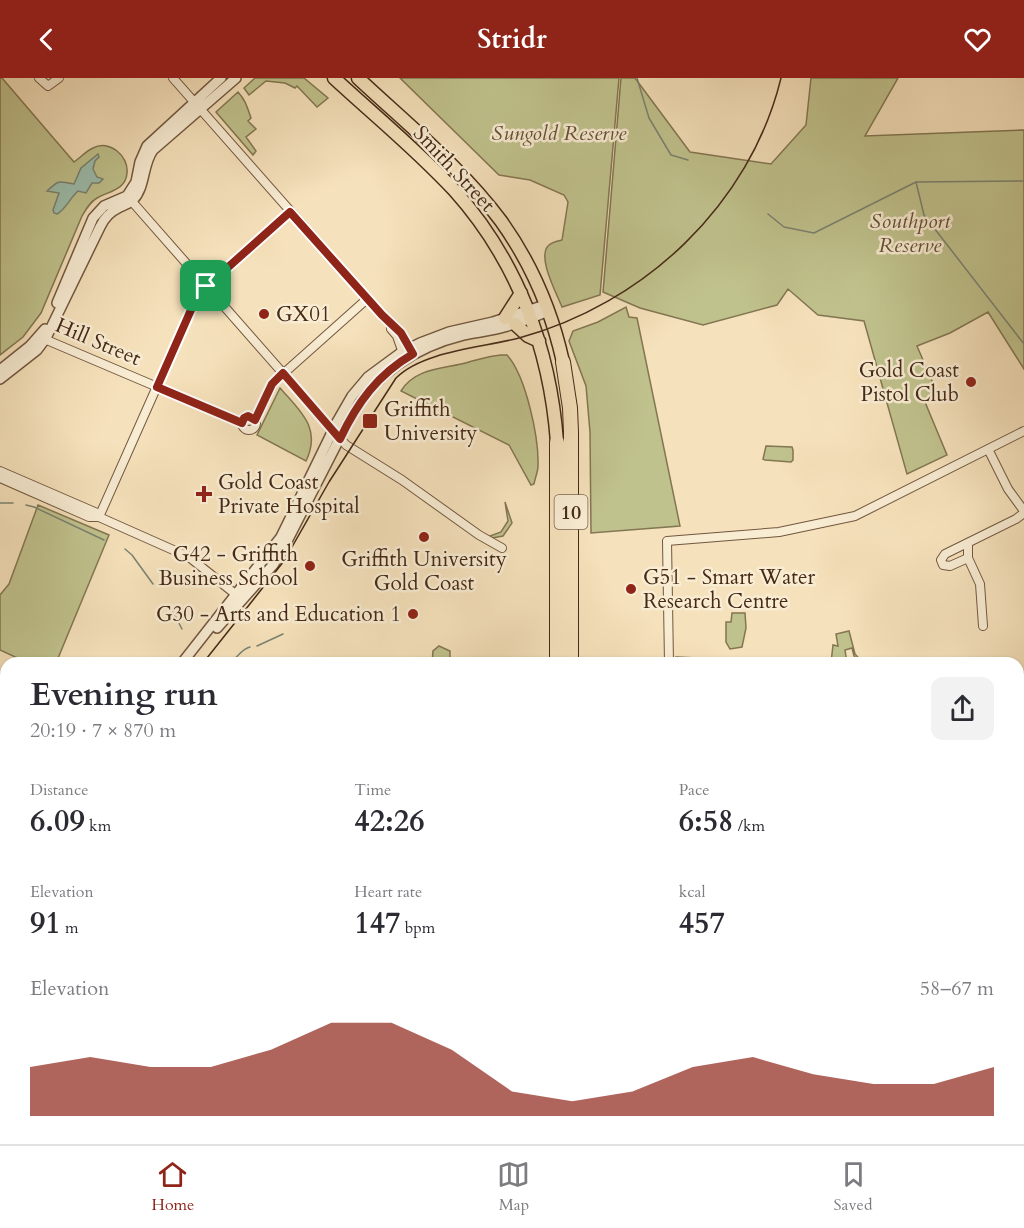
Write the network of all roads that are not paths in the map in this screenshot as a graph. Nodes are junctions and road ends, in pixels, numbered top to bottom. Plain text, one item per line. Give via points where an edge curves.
1 (39, 78) edge
2 (59, 78) edge
3 (173, 78) edge
4 (221, 78) edge
5 (236, 78) edge
6 (334, 78) edge
7 (358, 78) edge
8 (197, 105) junction
9 (130, 199) junction
10 (290, 212) junction
11 (206, 286) junction
12 (521, 293) junction
13 (367, 299) junction
14 (547, 308) junction
15 (530, 314) junction
16 (510, 321) junction
17 (43, 338) junction
18 (540, 341) junction
19 (407, 353) junction
20 (563, 362) joint
21 (0, 370) edge
22 (283, 373) junction
23 (0, 379) edge
24 (157, 387) junction
25 (333, 431) junction
26 (1024, 431) edge
27 (340, 439) junction
28 (557, 442) joint
29 (987, 449) junction
30 (0, 471) edge
31 (0, 478) edge
32 (1024, 512) edge
33 (99, 517) junction
34 (968, 543) junction
35 (502, 548) dead end
36 (968, 558) junction
37 (239, 597) junction
38 (983, 626) dead end
39 (187, 657) edge
40 (194, 657) edge
41 (557, 657) edge
42 (571, 657) edge
43 (669, 657) edge

1 - 2 street via 48,86
3 - 8 street
4 - 8 street
5 - 8 street
6 - 12 main road, Smith Street / 10 via 454,190 490,238
7 - 14 main road, Smith Street / 10 via 486,202 514,242
8 - 9 street via 150,154 143,180
8 - 10 street
9 - 11 street
9 - 17 street via 106,216
10 - 11 street
10 - 13 street
11 - 22 street
11 - 24 street via 195,298
12 - 15 main road, Smith Street / 10
12 - 16 main road
13 - 19 street
13 - 22 street
14 - 15 street
14 - 20 main road, Smith Street / 10
15 - 16 street
15 - 18 main road, Smith Street / 10
16 - 18 main road
16 - 19 street
17 - 21 street
17 - 23 street via 37,350
17 - 24 street, Hill Street
18 - 28 main road, Smith Street / 10 via 552,393
19 - 25 street via 363,382
19 - 27 street via 368,391
20 - 42 highway, 10 via 571,432
22 - 24 street, Hill Street via 272,384 250,429
22 - 25 street
24 - 33 street
25 - 27 street
25 - 37 street via 281,537
26 - 29 street
27 - 35 street
27 - 37 street via 289,541 273,565
28 - 41 highway, 10
29 - 32 street
29 - 43 street via 855,516 779,532 668,541
30 - 33 street
31 - 33 street via 89,517
32 - 34 street
33 - 37 street via 189,557
34 - 36 street
34 - 36 street via 943,555 941,561 948,567
36 - 38 street via 980,584
37 - 39 street
37 - 40 street

